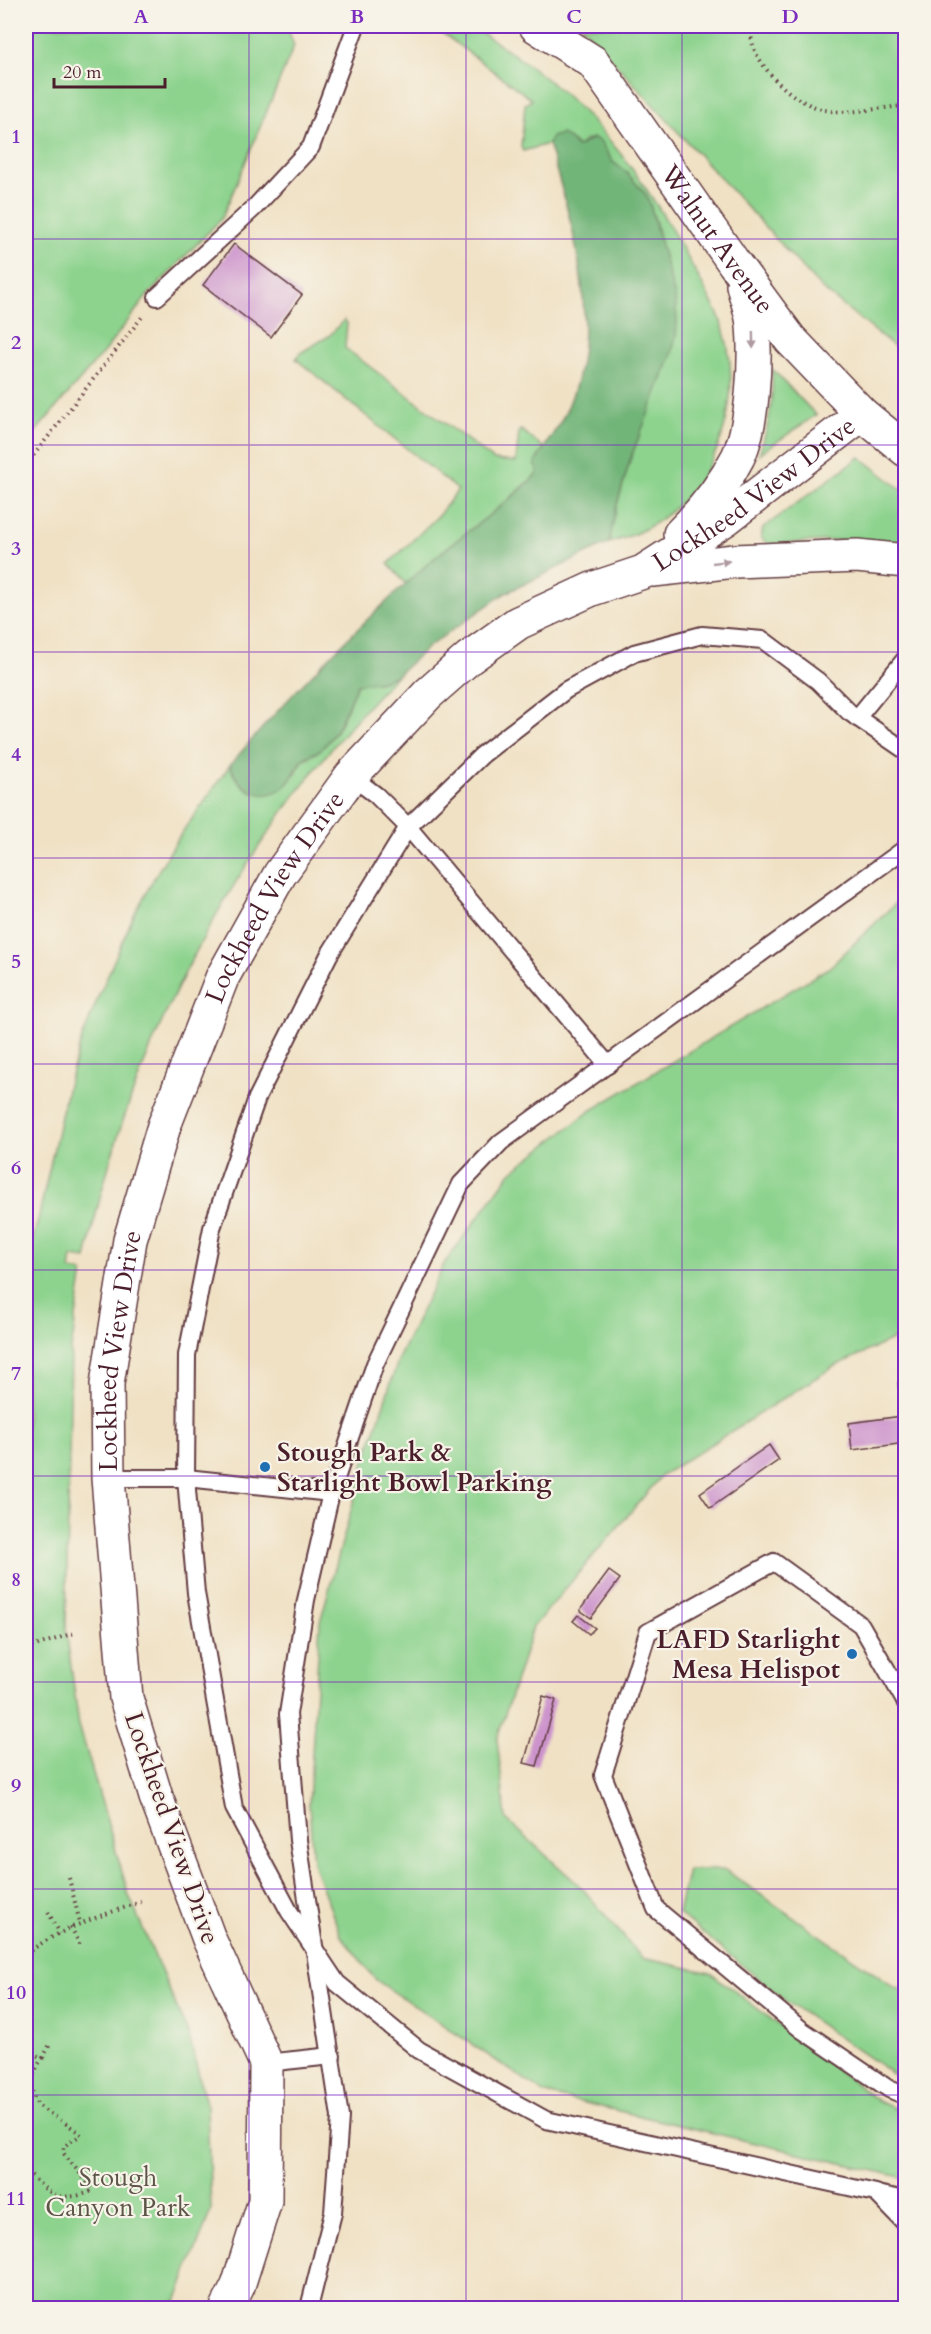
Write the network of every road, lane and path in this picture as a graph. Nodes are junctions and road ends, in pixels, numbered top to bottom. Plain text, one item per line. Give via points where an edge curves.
1 (356, 26) edge
2 (536, 26) edge
3 (749, 26) edge
4 (906, 106) edge
5 (734, 264) junction
6 (157, 297) joint
7 (862, 414) junction
8 (906, 450) edge
9 (26, 465) edge
10 (906, 561) edge
11 (643, 572) junction
12 (906, 658) edge
13 (857, 717) junction
14 (906, 751) edge
15 (351, 776) junction
16 (408, 827) junction
17 (906, 848) edge
18 (608, 1065) junction
19 (108, 1478) junction
20 (186, 1478) junction
21 (331, 1493) junction
22 (74, 1633) dead end
23 (26, 1649) edge
24 (906, 1703) edge
25 (69, 1878) dead end
26 (141, 1902) dead end
27 (48, 1912) dead end
28 (80, 1923) junction
29 (71, 1927) junction
30 (60, 1933) junction
31 (81, 1947) dead end
32 (313, 1948) junction
33 (26, 1954) edge
34 (50, 2044) dead end
35 (26, 2051) edge
36 (332, 2056) junction
37 (43, 2058) junction
38 (266, 2063) junction
39 (906, 2096) edge
40 (26, 2171) edge
41 (876, 2193) junction
42 (906, 2200) edge
43 (906, 2224) edge
44 (227, 2308) edge
45 (309, 2308) edge

1 - 6 lane via 311,147 254,208
2 - 5 street, Walnut Avenue via 593,62
3 - 4 path via 755,51 768,71 807,105 832,111
5 - 7 street, Walnut Avenue via 790,339
5 -> 11 street, Lockheed View Drive via 753,323 748,422 739,456 710,501
6 - 9 path
7 - 8 street, Walnut Avenue
7 - 11 street, Lockheed View Drive via 727,518
11 -> 10 street, Lockheed View Drive via 735,561 857,555
11 - 15 street, Lockheed View Drive via 592,589 518,623 428,694
12 - 13 lane
13 - 14 lane
13 - 16 lane via 818,681 763,640 702,635 634,653 566,690 483,755
15 - 16 lane
15 - 19 street, Lockheed View Drive via 280,874 222,978 164,1126 130,1240 107,1384
16 - 18 lane
16 - 20 lane via 328,955 262,1088 212,1228 187,1355
17 - 18 lane
18 - 21 lane via 501,1142 461,1184 375,1364
19 - 20 lane
19 - 38 street, Lockheed View Drive via 126,1698 156,1797 209,1939
20 - 21 lane
20 - 32 lane via 196,1593 234,1808
21 - 32 lane via 306,1600 288,1714 298,1840
22 - 23 path
24 - 39 lane via 861,1625 774,1562 648,1632 603,1775 657,1909 802,2030 889,2089
25 - 28 path
26 - 28 path
27 - 30 path
28 - 29 path
29 - 30 path
29 - 31 path
30 - 33 path
32 - 36 lane
32 - 41 lane via 337,1983 419,2050 546,2120
34 - 37 path
35 - 37 path
36 - 38 lane
36 - 45 lane via 340,2117 333,2212
37 - 40 path via 32,2078 36,2102 81,2135 63,2150 92,2191 78,2197 63,2197 45,2189
38 - 44 street, Lockheed View Drive via 265,2201 238,2286
41 - 42 lane
41 - 43 lane

